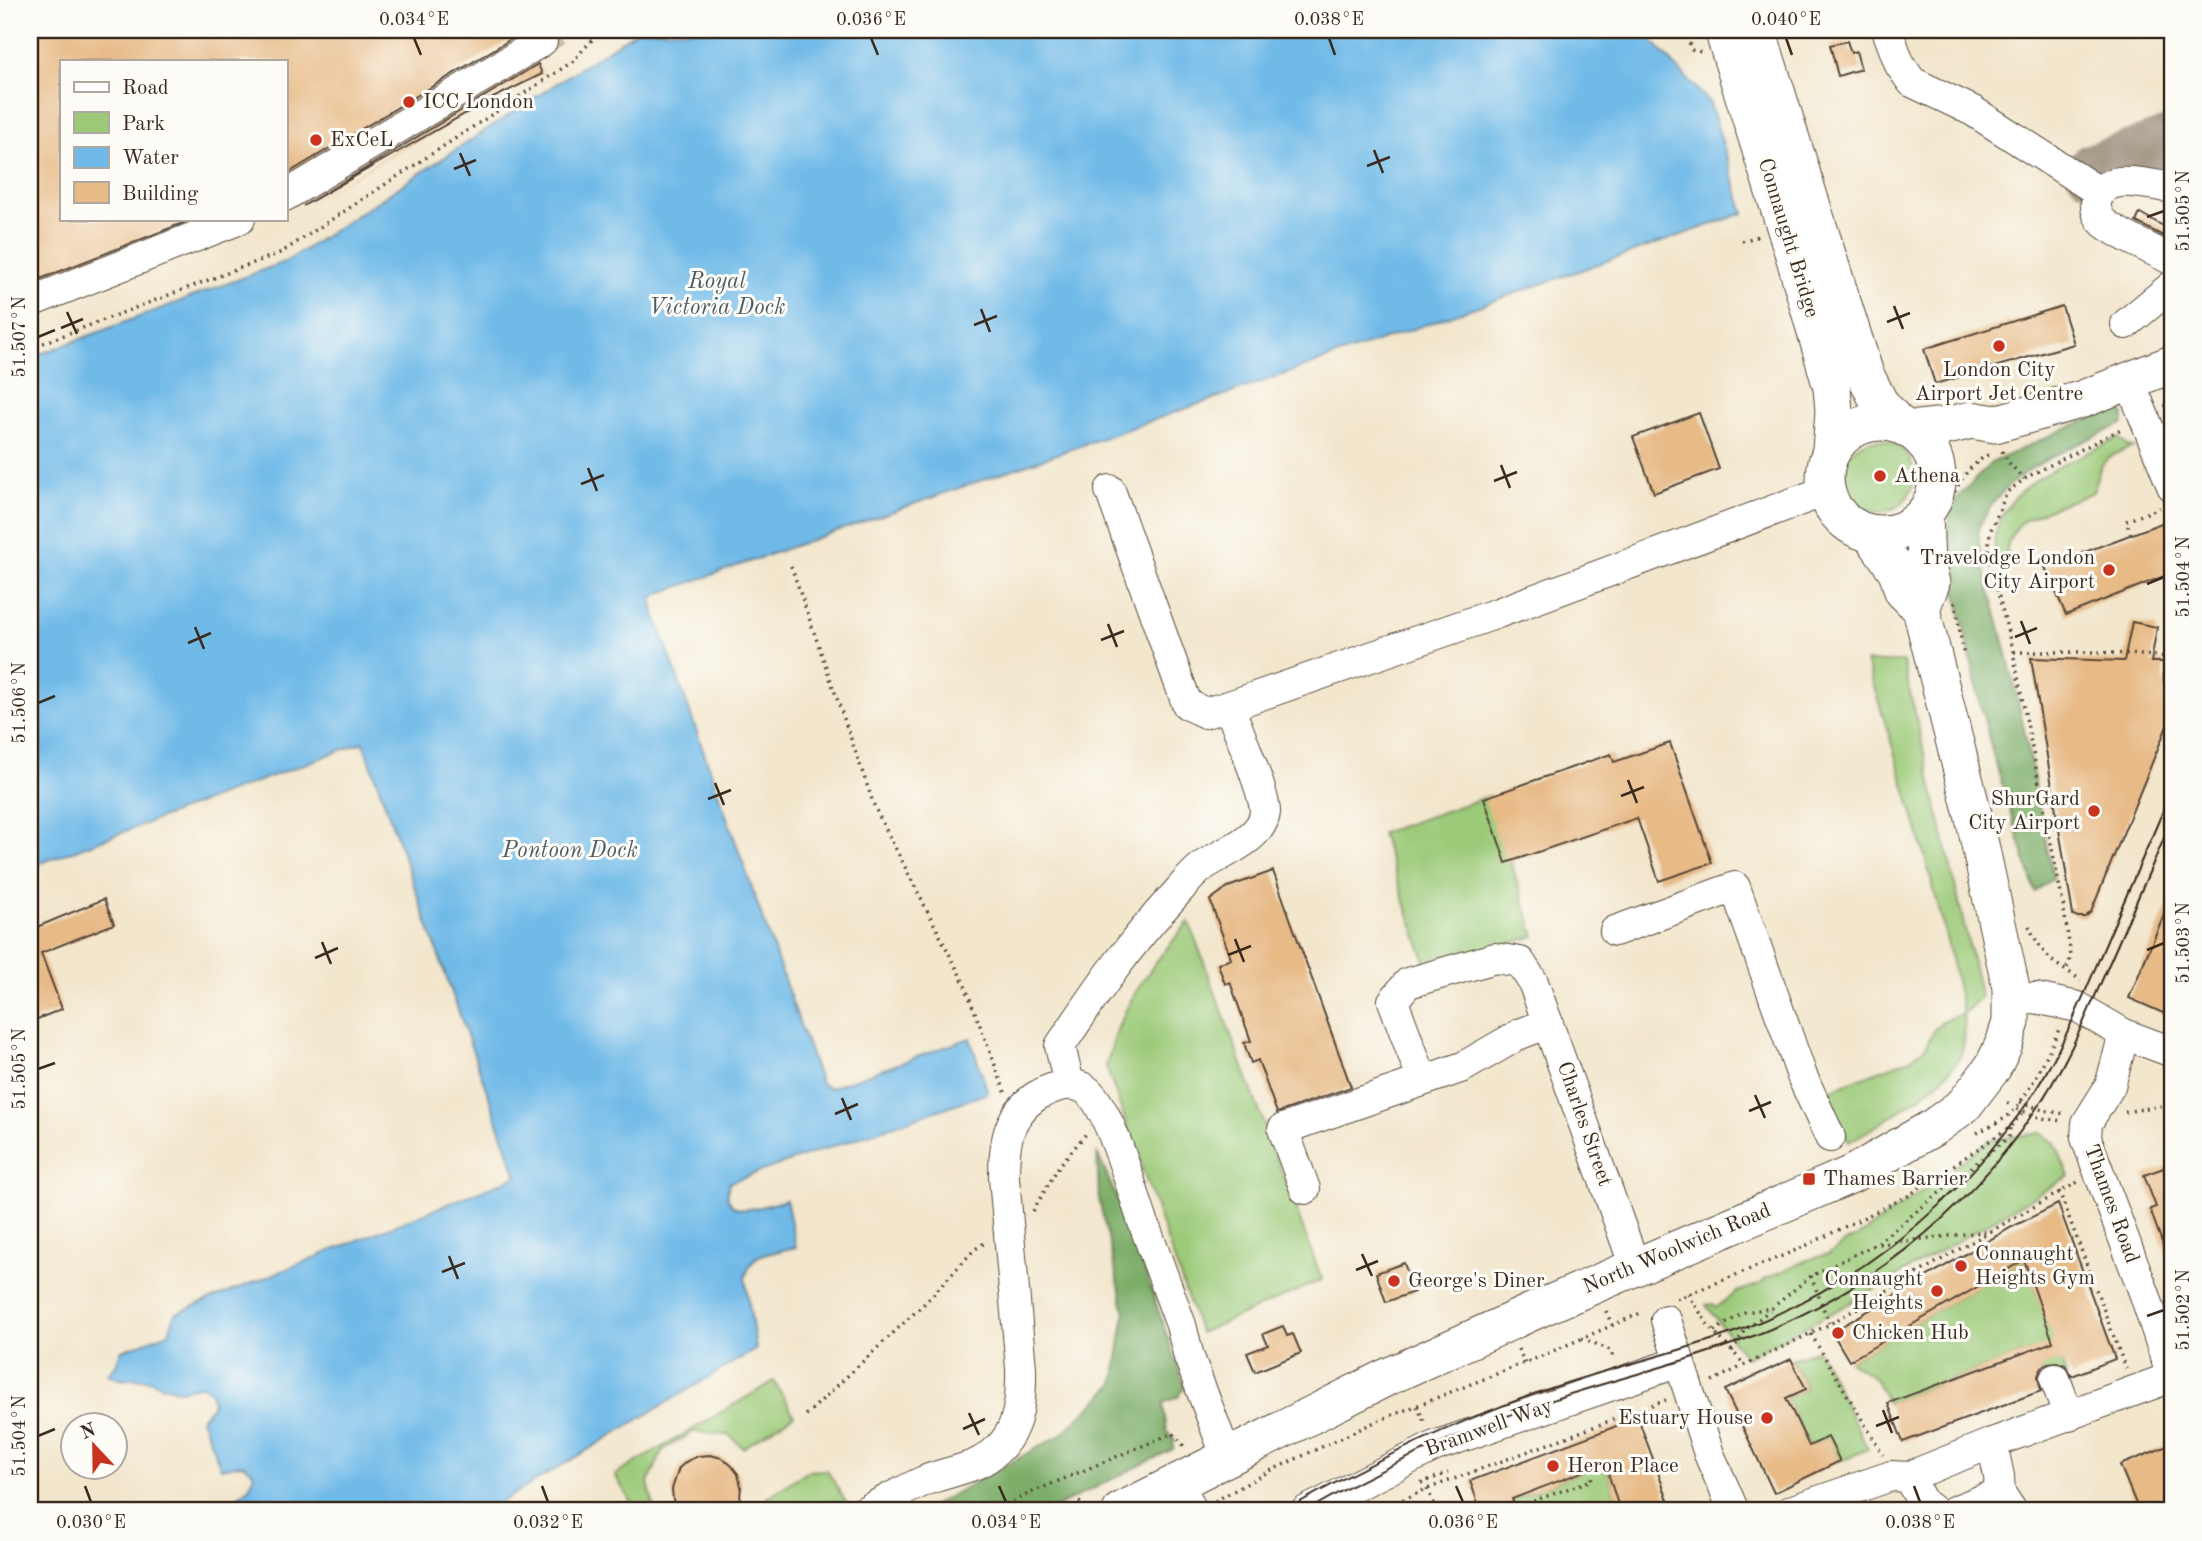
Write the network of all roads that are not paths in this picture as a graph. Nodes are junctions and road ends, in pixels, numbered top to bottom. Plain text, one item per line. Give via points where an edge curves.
1 (1723, 30) edge
2 (1757, 30) edge
3 (1887, 30) edge
4 (542, 41) dead end
5 (2172, 188) edge
6 (2099, 192) junction
7 (287, 195) edge
8 (237, 220) edge
9 (1809, 250) junction
10 (2168, 257) edge
11 (2172, 286) edge
12 (30, 302) edge
13 (2126, 324) dead end
14 (2172, 364) edge
15 (2130, 382) junction
16 (1904, 427) junction
17 (1995, 441) junction
18 (1831, 450) junction
19 (1110, 489) dead end
20 (1825, 491) junction
21 (1937, 497) junction
22 (2167, 497) edge
23 (1871, 534) junction
24 (1921, 609) junction
25 (1229, 706) junction
26 (1615, 931) dead end
27 (2011, 999) junction
28 (1548, 1023) junction
29 (2124, 1034) junction
30 (2172, 1052) edge
31 (1422, 1079) junction
32 (1069, 1084) junction
33 (1830, 1137) dead end
34 (1305, 1189) dead end
35 (1635, 1267) junction
36 (1662, 1310) road end
37 (1681, 1370) junction
38 (2172, 1377) edge
39 (2055, 1379) dead end
40 (2069, 1416) junction
41 (1992, 1443) junction
42 (1227, 1458) junction
43 (1895, 1472) junction
44 (1195, 1499) edge
45 (2006, 1502) edge
46 (1824, 1505) edge
47 (1098, 1508) edge
48 (865, 1511) edge
49 (1306, 1511) edge
50 (1734, 1511) edge
51 (1790, 1511) edge
52 (1933, 1511) edge
53 (1954, 1511) edge

1 - 9 main road, Connaught Bridge, bridge
2 - 9 main road, Connaught Bridge, bridge
3 - 6 street via 1912,82 1973,111
4 - 7 street
5 - 6 street via 2119,181
6 - 10 street via 2096,208 2101,221
8 - 12 street
9 - 16 main road, Connaught Bridge via 1880,402
9 - 18 main road, Connaught Bridge via 1832,388
11 - 13 street
14 - 15 main road
15 - 17 main road
15 - 22 street
16 - 17 main road via 1971,420
16 - 18 main road via 1883,421 1868,423 1847,433
16 - 21 main road via 1927,446 1935,463
17 - 21 main road via 1982,436 1955,456
18 - 20 main road
19 - 25 street via 1187,704 1205,713
20 - 23 main road via 1835,511 1851,526
20 - 25 street via 1498,613
21 - 23 main road via 1908,527 1890,534
21 - 24 main road via 1926,562 1931,583
23 - 24 main road via 1897,571 1902,591
24 - 27 main road via 1976,825
25 - 32 street via 1265,813 1257,831 1201,867 1149,922 1103,983 1060,1046
26 - 33 street via 1735,887 1802,1076
27 - 29 street via 2035,998 2078,1007
27 - 35 main road, North Woolwich Road via 2011,1022 1993,1067 1955,1114 1852,1174
28 - 31 street via 1463,1067
28 - 31 street, Charles Street via 1520,962 1495,958 1408,983 1393,1001
28 - 35 street, Charles Street
29 - 30 street
29 - 38 street, Thames Road via 2110,1086 2087,1124 2086,1138
31 - 34 street via 1283,1129
32 - 42 street via 1091,1094 1107,1122
32 - 48 street via 1034,1098 1014,1117 1004,1151 1021,1367 1016,1424 1009,1438 985,1459 925,1481
35 - 42 main road, North Woolwich Road via 1385,1378
36 - 37 street
37 - 49 street, Bramwell Way via 1624,1392 1435,1446
37 - 50 street
38 - 40 street, Thames Road
39 - 40 street
40 - 41 street, Thames Road
41 - 43 street, Thames Road
41 - 45 street
42 - 44 main road, North Woolwich Road
43 - 46 street, Thames Road
43 - 52 street
44 - 47 main road, North Woolwich Road
45 - 53 street
46 - 51 street, Thames Road

